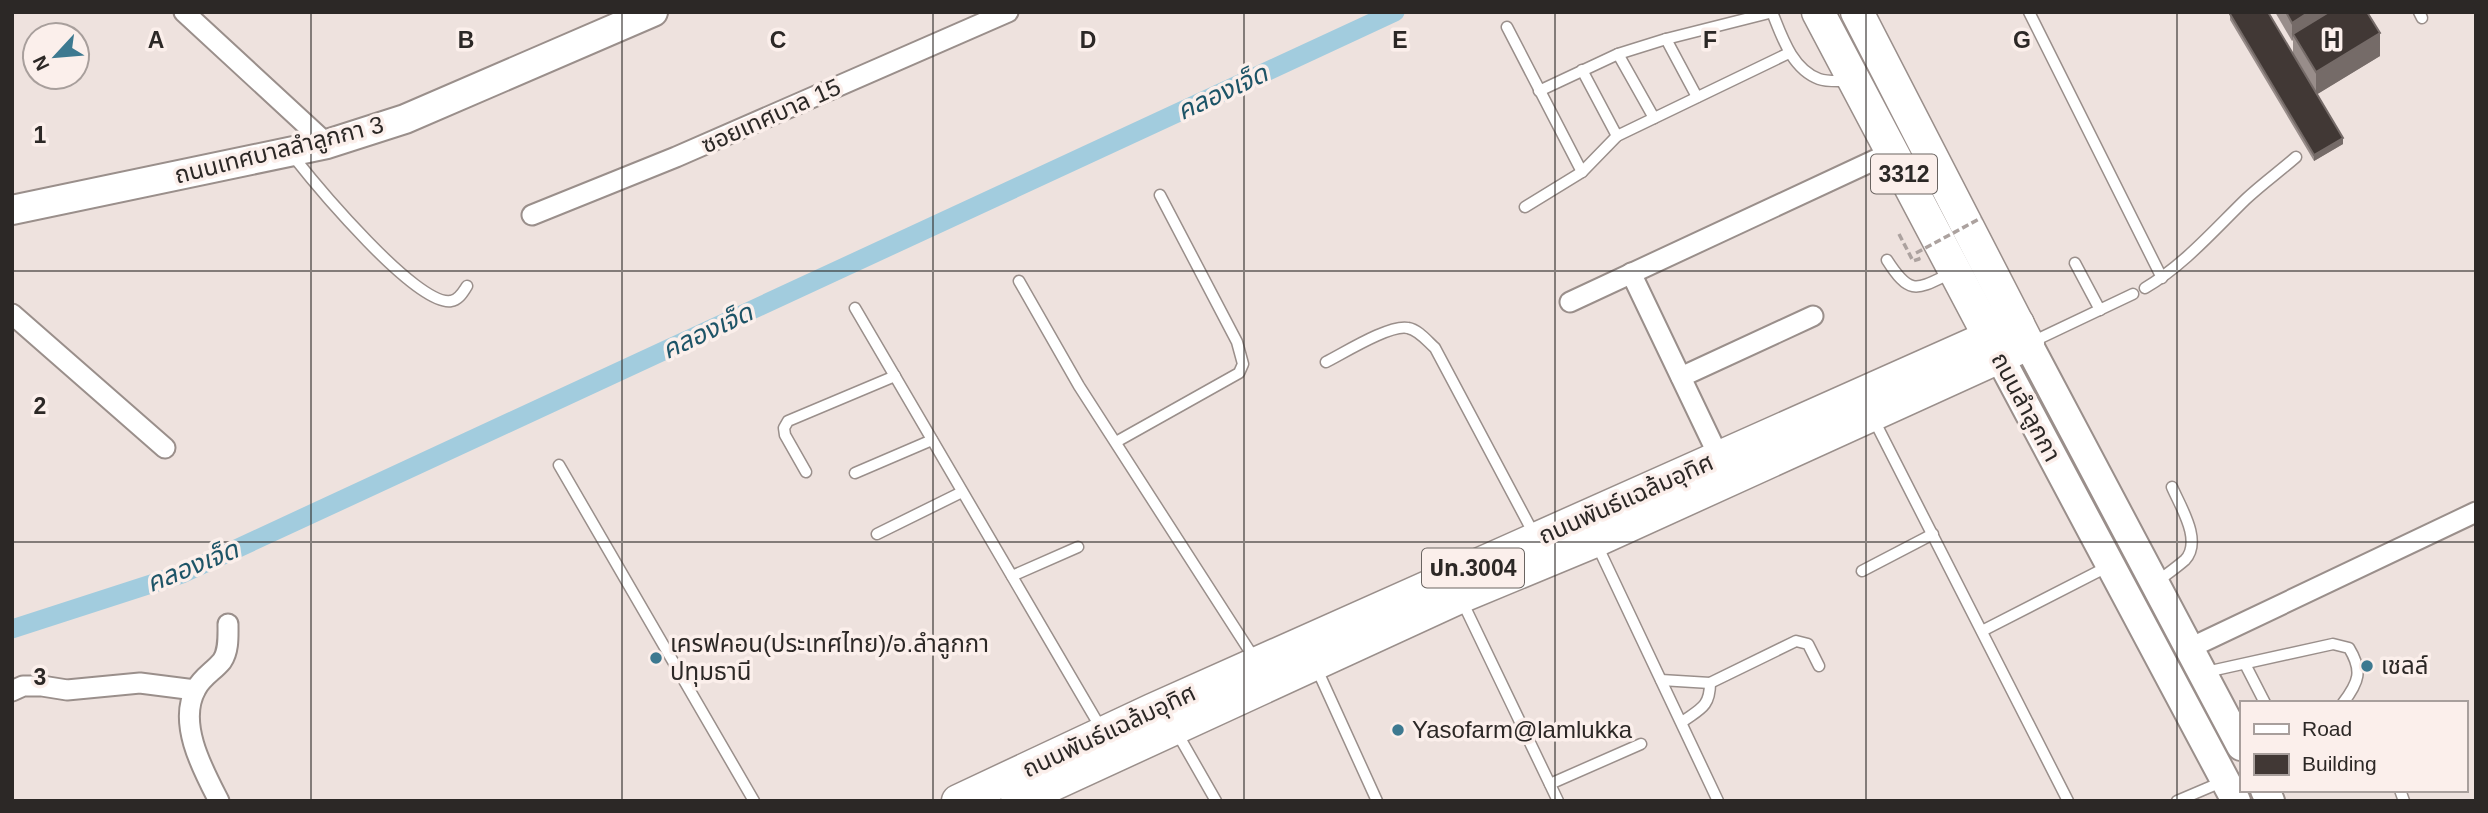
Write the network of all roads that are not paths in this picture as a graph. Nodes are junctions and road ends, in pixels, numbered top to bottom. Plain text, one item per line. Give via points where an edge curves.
1 (184, 12) edge
2 (653, 12) edge
3 (1008, 12) edge
4 (1773, 12) edge
5 (1818, 12) edge
6 (1857, 12) edge
7 (2029, 12) edge
8 (1507, 27) dead end
9 (1665, 38) junction
10 (1789, 53) junction
11 (1618, 54) junction
12 (1581, 70) junction
13 (1855, 82) junction
14 (1539, 91) junction
15 (1697, 97) junction
16 (1654, 118) junction
17 (1617, 136) junction
18 (327, 144) junction
19 (290, 152) junction
20 (1892, 152) junction
21 (2296, 157) dead end
22 (1582, 172) junction
23 (1160, 195) dead end
24 (1525, 206) dead end
25 (12, 210) edge
26 (532, 215) dead end
27 (1887, 260) dead end
28 (2075, 263) dead end
29 (1954, 271) junction
30 (1631, 273) junction
31 (2162, 278) junction
32 (1019, 281) dead end
33 (467, 286) dead end
34 (2145, 288) dead end
35 (2133, 294) dead end
36 (1570, 302) dead end
37 (855, 307) dead end
38 (2100, 310) junction
39 (12, 314) edge
40 (1813, 316) dead end
41 (2023, 334) junction
42 (1994, 347) junction
43 (1326, 362) dead end
44 (895, 376) junction
45 (1681, 377) junction
46 (1871, 415) junction
47 (932, 440) junction
48 (1116, 442) junction
49 (165, 448) dead end
50 (1719, 457) junction
51 (559, 465) dead end
52 (806, 472) dead end
53 (855, 473) dead end
54 (2172, 486) dead end
55 (962, 492) junction
56 (2476, 512) edge
57 (877, 534) dead end
58 (1933, 534) junction
59 (1537, 539) junction
60 (1595, 541) junction
61 (1078, 547) dead end
62 (2111, 565) junction
63 (1862, 571) dead end
64 (1012, 576) junction
65 (2155, 583) junction
66 (1460, 597) junction
67 (228, 624) dead end
68 (1982, 631) junction
69 (2196, 660) junction
70 (1258, 664) junction
71 (1314, 664) junction
72 (2245, 664) junction
73 (1819, 666) dead end
74 (1661, 680) junction
75 (1710, 682) junction
76 (195, 690) junction
77 (12, 691) edge
78 (2264, 701) edge
79 (2344, 701) edge
80 (1682, 722) junction
81 (1174, 727) junction
82 (1104, 733) junction
83 (1641, 744) dead end
84 (2240, 744) edge
85 (1550, 784) junction
86 (2230, 791) edge
87 (219, 801) edge
88 (754, 801) edge
89 (958, 801) edge
90 (1017, 801) edge
91 (1216, 801) edge
92 (1377, 801) edge
93 (1558, 801) edge
94 (1718, 801) edge
95 (2068, 801) edge
96 (2177, 801) edge

1 - 18 street
2 - 18 main road, ถนนเทศบาลลำลูกกา 3 via 405,119
3 - 26 street, ซอยเทศบาล 15 via 677,157
4 - 9 lane
4 - 10 lane
5 - 13 main road, ถนนลำลูกกา / 3312
6 - 41 main road, ถนนลำลูกกา / 3312
7 - 31 lane
8 - 14 lane
9 - 11 lane
9 - 15 lane
10 - 13 lane via 1821,80
10 - 15 lane
11 - 12 lane
11 - 16 lane
12 - 14 lane
12 - 17 lane
13 - 20 main road, ถนนลำลูกกา / 3312
14 - 22 lane
15 - 16 lane
16 - 17 lane
17 - 22 lane
18 - 19 main road, ถนนเทศบาลลำลูกกา 3
19 - 25 main road, ถนนเทศบาลลำลูกกา 3
19 - 33 lane via 317,187 415,286 450,302
20 - 29 main road, ถนนลำลูกกา / 3312
20 - 30 street
21 - 31 lane
22 - 24 lane
23 - 48 lane via 1237,342 1243,364 1239,373
27 - 29 lane via 1911,286 1922,287
28 - 38 lane
29 - 42 main road, ถนนลำลูกกา / 3312
30 - 36 street
30 - 45 street
31 - 34 lane
32 - 48 lane
35 - 38 lane
37 - 44 lane
38 - 41 lane
39 - 49 street
40 - 45 street
41 - 42 main road, ปท.3004
41 - 65 main road, ถนนลำลูกกา / 3312
42 - 46 main road, ถนนพันธ์แฉล้มอุทิศ / ปท.3004
42 - 50 main road, ถนนพันธ์แฉล้มอุทิศ / ปท.3004
42 - 62 main road, ถนนลำลูกกา / 3312
43 - 59 lane via 1388,331 1407,327 1420,333 1435,348
44 - 47 lane
44 - 52 lane via 788,421 785,435
45 - 50 street
46 - 58 lane
46 - 60 main road, ถนนพันธ์แฉล้มอุทิศ / ปท.3004
47 - 53 lane
47 - 55 lane
48 - 70 lane
50 - 59 main road, ถนนพันธ์แฉล้มอุทิศ / ปท.3004
51 - 88 lane
54 - 65 lane via 2192,536 2191,550
55 - 57 lane
55 - 64 lane
56 - 69 street
58 - 63 lane
58 - 68 lane
59 - 70 main road, ถนนพันธ์แฉล้มอุทิศ / ปท.3004
60 - 66 main road, ถนนพันธ์แฉล้มอุทิศ / ปท.3004
60 - 74 lane
61 - 64 lane
62 - 68 lane
62 - 86 main road, ถนนลำลูกกา / 3312
64 - 82 lane
65 - 69 main road, ถนนลำลูกกา / 3312
66 - 71 main road, ถนนพันธ์แฉล้มอุทิศ / ปท.3004
66 - 85 lane
67 - 76 street via 222,661
68 - 95 lane
69 - 72 lane
69 - 84 main road, ถนนลำลูกกา / 3312
70 - 82 main road, ถนนพันธ์แฉล้มอุทิศ / ปท.3004
71 - 81 main road, ถนนพันธ์แฉล้มอุทิศ / ปท.3004
71 - 92 lane
72 - 78 lane
72 - 79 lane via 2333,644 2349,648 2358,663 2357,682
73 - 75 lane via 1808,644 1796,641
74 - 75 lane
74 - 80 lane
75 - 80 lane via 1710,698
76 - 77 street via 141,683 67,690 23,686
76 - 87 street via 191,734
80 - 94 lane
81 - 90 main road, ถนนพันธ์แฉล้มอุทิศ / ปท.3004
81 - 91 lane
82 - 89 main road, ถนนพันธ์แฉล้มอุทิศ / ปท.3004
83 - 85 lane
85 - 93 lane
86 - 96 lane

